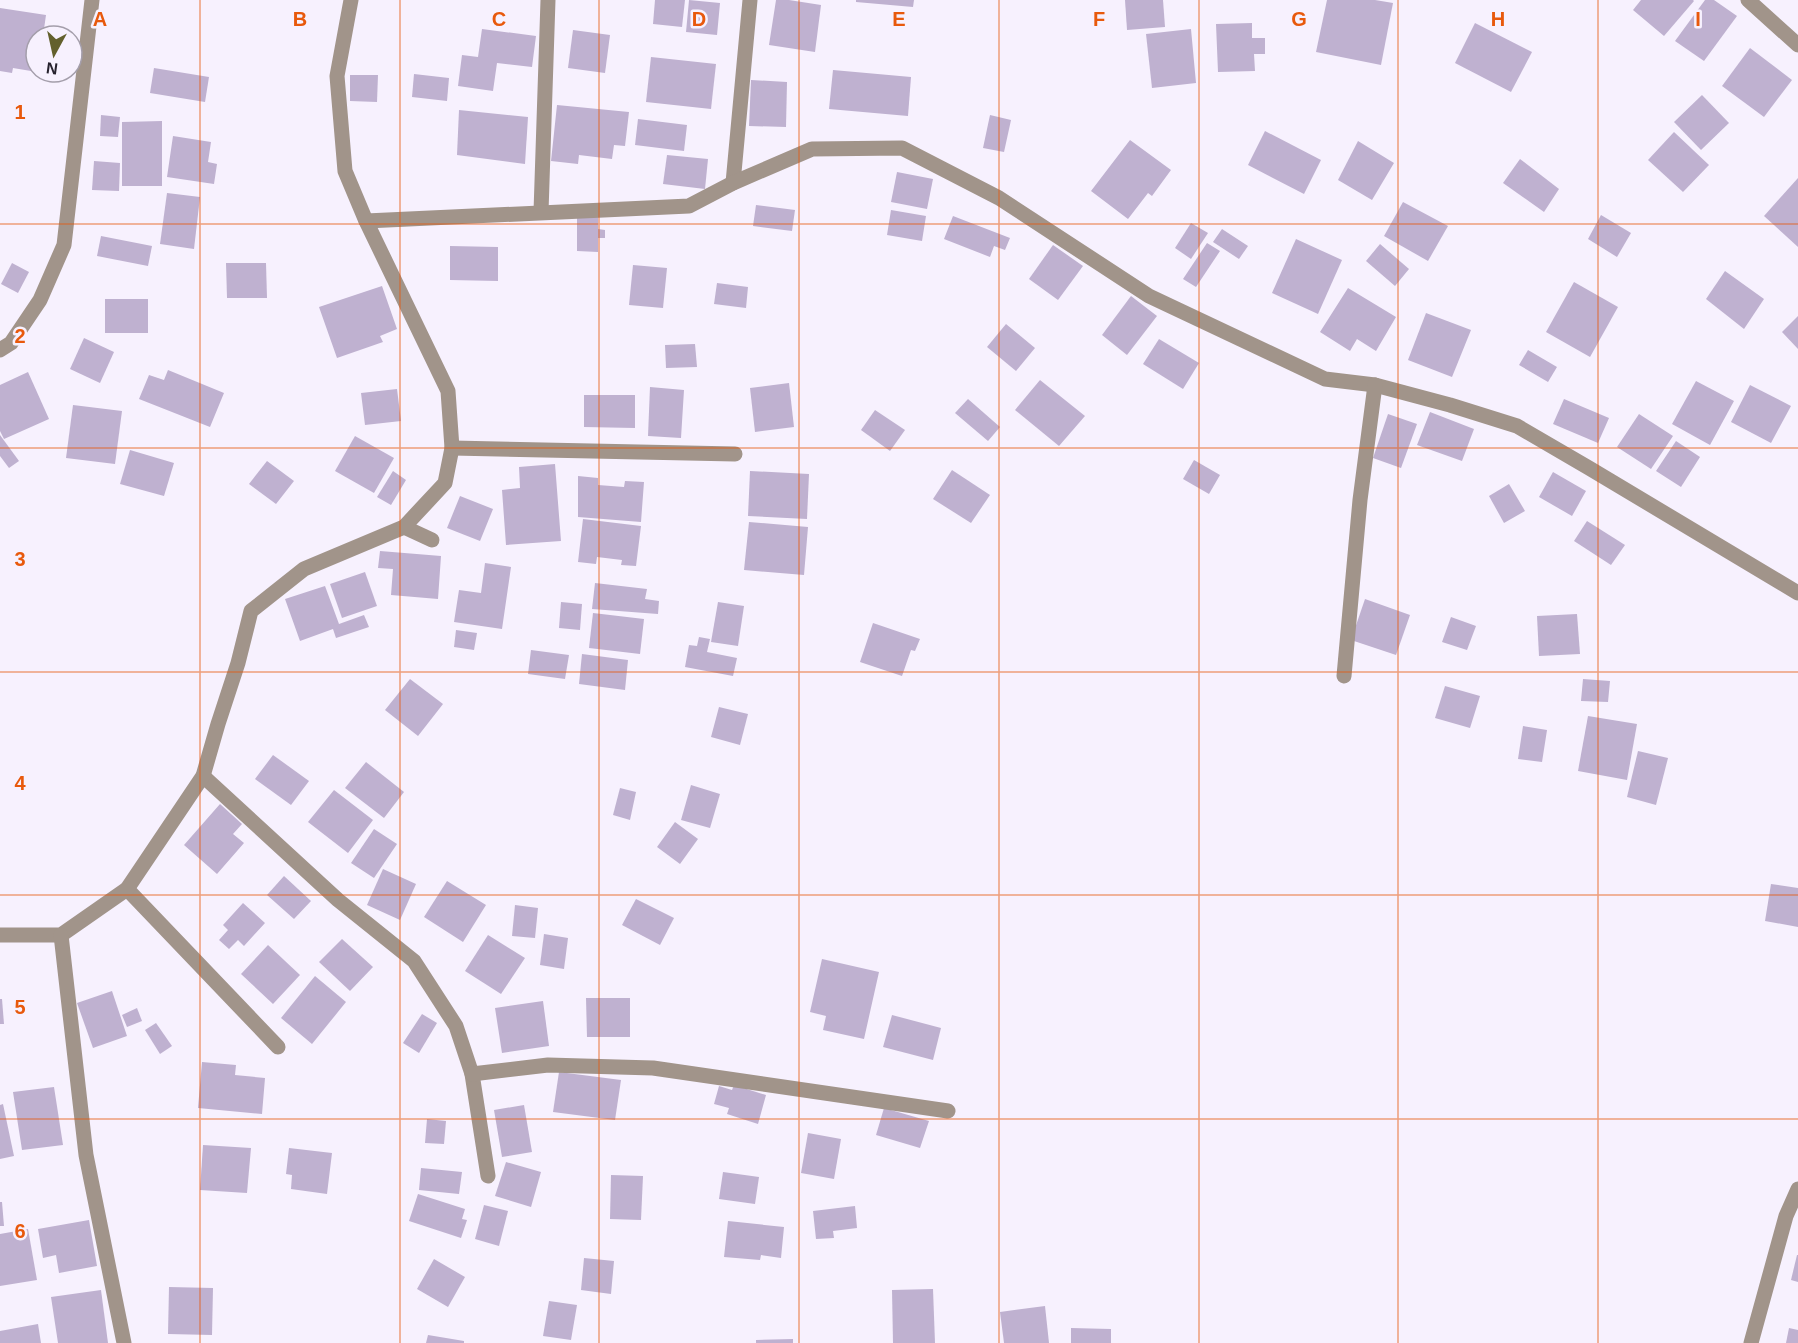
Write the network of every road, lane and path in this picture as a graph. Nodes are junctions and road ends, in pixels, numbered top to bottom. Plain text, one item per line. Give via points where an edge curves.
1 (92, 0) edge
2 (351, 0) edge
3 (548, 0) edge
4 (750, 0) edge
5 (1748, 0) edge
6 (1798, 45) edge
7 (733, 183) junction
8 (541, 212) junction
9 (366, 221) junction
10 (0, 350) edge
11 (1375, 385) junction
12 (452, 448) junction
13 (735, 454) dead end
14 (404, 527) junction
15 (432, 540) dead end
16 (1798, 593) edge
17 (1344, 676) dead end
18 (203, 776) junction
19 (127, 889) junction
20 (0, 935) edge
21 (61, 935) junction
22 (278, 1047) dead end
23 (472, 1074) junction
24 (948, 1111) dead end
25 (488, 1176) dead end
26 (1798, 1189) edge
27 (1792, 1219) edge
28 (124, 1343) edge
29 (1751, 1343) edge

1 - 10 street via 64,245 40,300 11,343
2 - 9 street via 336,76 345,171
3 - 8 street
4 - 7 street
5 - 6 street
7 - 8 street via 689,206
7 - 11 street via 812,149 902,148 999,198 1149,296 1325,379
8 - 9 street
9 - 12 street via 448,392
11 - 16 street via 1517,426
11 - 17 street
12 - 13 street
12 - 14 street via 445,483
14 - 15 street
14 - 18 street via 304,569 251,611
18 - 19 street
18 - 23 street via 338,900 414,961 456,1026
19 - 21 street
19 - 22 street
20 - 21 street
21 - 28 street via 86,1155
23 - 24 street via 548,1065 653,1068
23 - 25 street
26 - 27 street
27 - 29 street

